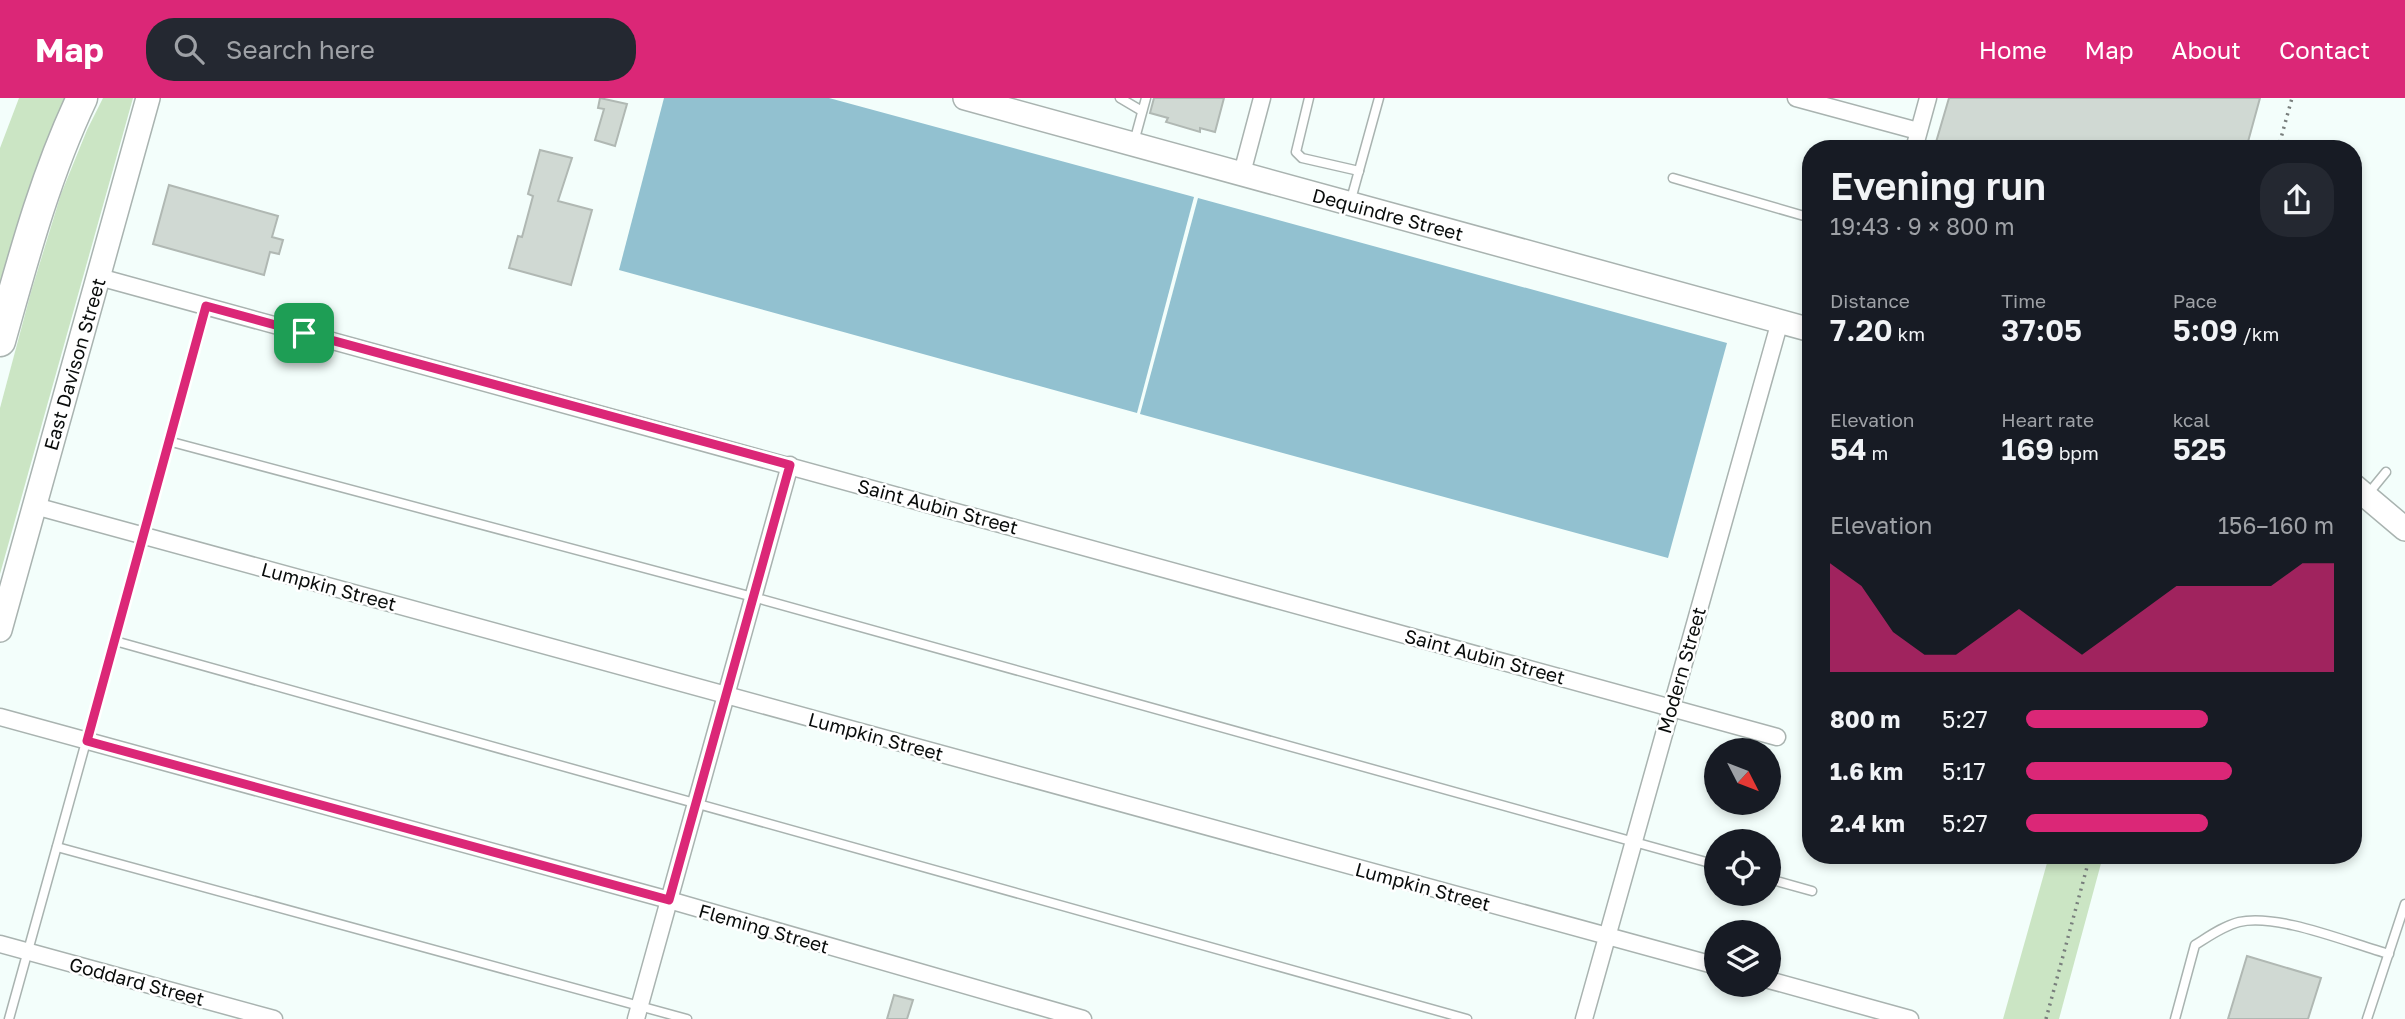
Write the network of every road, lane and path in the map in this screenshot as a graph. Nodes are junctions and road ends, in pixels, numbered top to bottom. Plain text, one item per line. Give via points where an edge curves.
1 (82, 98) edge
2 (148, 98) edge
3 (965, 98) edge
4 (1121, 98) edge
5 (1146, 98) edge
6 (1262, 98) edge
7 (1310, 98) edge
8 (1379, 98) edge
9 (1796, 98) edge
10 (1928, 98) edge
11 (2292, 98) edge
12 (1142, 111) junction
13 (1919, 131) junction
14 (1916, 140) edge
15 (2280, 140) edge
16 (1133, 144) junction
17 (1359, 171) junction
18 (1242, 173) junction
19 (1673, 178) dead end
20 (1350, 203) junction
21 (1802, 215) edge
22 (99, 277) junction
23 (206, 306) junction
24 (1780, 321) junction
25 (1802, 327) edge
26 (0, 341) edge
27 (168, 441) junction
28 (790, 465) junction
29 (2386, 471) dead end
30 (2362, 489) edge
31 (2362, 493) edge
32 (35, 506) junction
33 (2405, 529) edge
34 (142, 535) junction
35 (753, 597) junction
36 (0, 630) edge
37 (115, 641) junction
38 (726, 695) junction
39 (1671, 707) junction
40 (0, 717) edge
41 (1777, 737) dead end
42 (87, 741) junction
43 (696, 803) junction
44 (1633, 842) junction
45 (57, 847) junction
46 (1704, 861) edge
47 (2088, 864) edge
48 (1781, 882) edge
49 (1812, 891) dead end
50 (669, 900) junction
51 (2405, 904) edge
52 (1607, 936) junction
53 (0, 944) edge
54 (27, 951) junction
55 (2389, 954) junction
56 (1704, 962) edge
57 (1781, 983) edge
58 (638, 1012) edge
59 (9, 1019) edge
60 (274, 1019) edge
61 (687, 1019) edge
62 (1083, 1019) edge
63 (1467, 1019) edge
64 (1584, 1019) edge
65 (1910, 1019) edge
66 (2046, 1019) edge
67 (2175, 1019) edge
68 (2367, 1019) edge

1 - 26 highway via 50,175
2 - 22 street, East Davison Street
3 - 16 street, Dequindre Street
4 - 12 lane
5 - 12 lane
6 - 18 street
7 - 17 lane via 1296,152 1302,158
8 - 17 lane
9 - 13 street
10 - 13 street
11 - 15 path
12 - 16 lane
13 - 14 street
16 - 18 street, Dequindre Street
17 - 20 lane
18 - 20 street, Dequindre Street
19 - 21 lane
20 - 24 street, Dequindre Street
22 - 23 street, Saint Aubin Street
22 - 32 street, East Davison Street
23 - 27 lane
23 - 28 street, Saint Aubin Street
24 - 25 street, Dequindre Street
24 - 39 street, Modern Street
27 - 34 lane
27 - 35 lane
28 - 35 street
28 - 39 street, Saint Aubin Street
29 - 30 lane
31 - 33 street
32 - 34 street, Lumpkin Street
32 - 36 street, East Davison Street
34 - 37 lane
34 - 38 street, Lumpkin Street
35 - 38 street
35 - 44 lane
37 - 42 lane
37 - 43 lane
38 - 43 street
38 - 52 street, Lumpkin Street
39 - 41 street, Saint Aubin Street
39 - 44 street, Modern Street
40 - 42 street, Fleming Street
42 - 45 lane
42 - 50 street, Fleming Street
43 - 50 street
43 - 63 lane
44 - 46 lane
44 - 52 street, Modern Street
45 - 54 lane
45 - 58 lane
47 - 66 path
48 - 49 lane
50 - 58 street
50 - 62 street, Fleming Street
51 - 55 lane
52 - 56 street, Lumpkin Street
52 - 64 street, Modern Street
53 - 54 street, Goddard Street
54 - 59 lane
54 - 60 street, Goddard Street
55 - 67 lane via 2277,922 2239,922 2195,945
55 - 68 lane
57 - 65 street
58 - 61 lane

